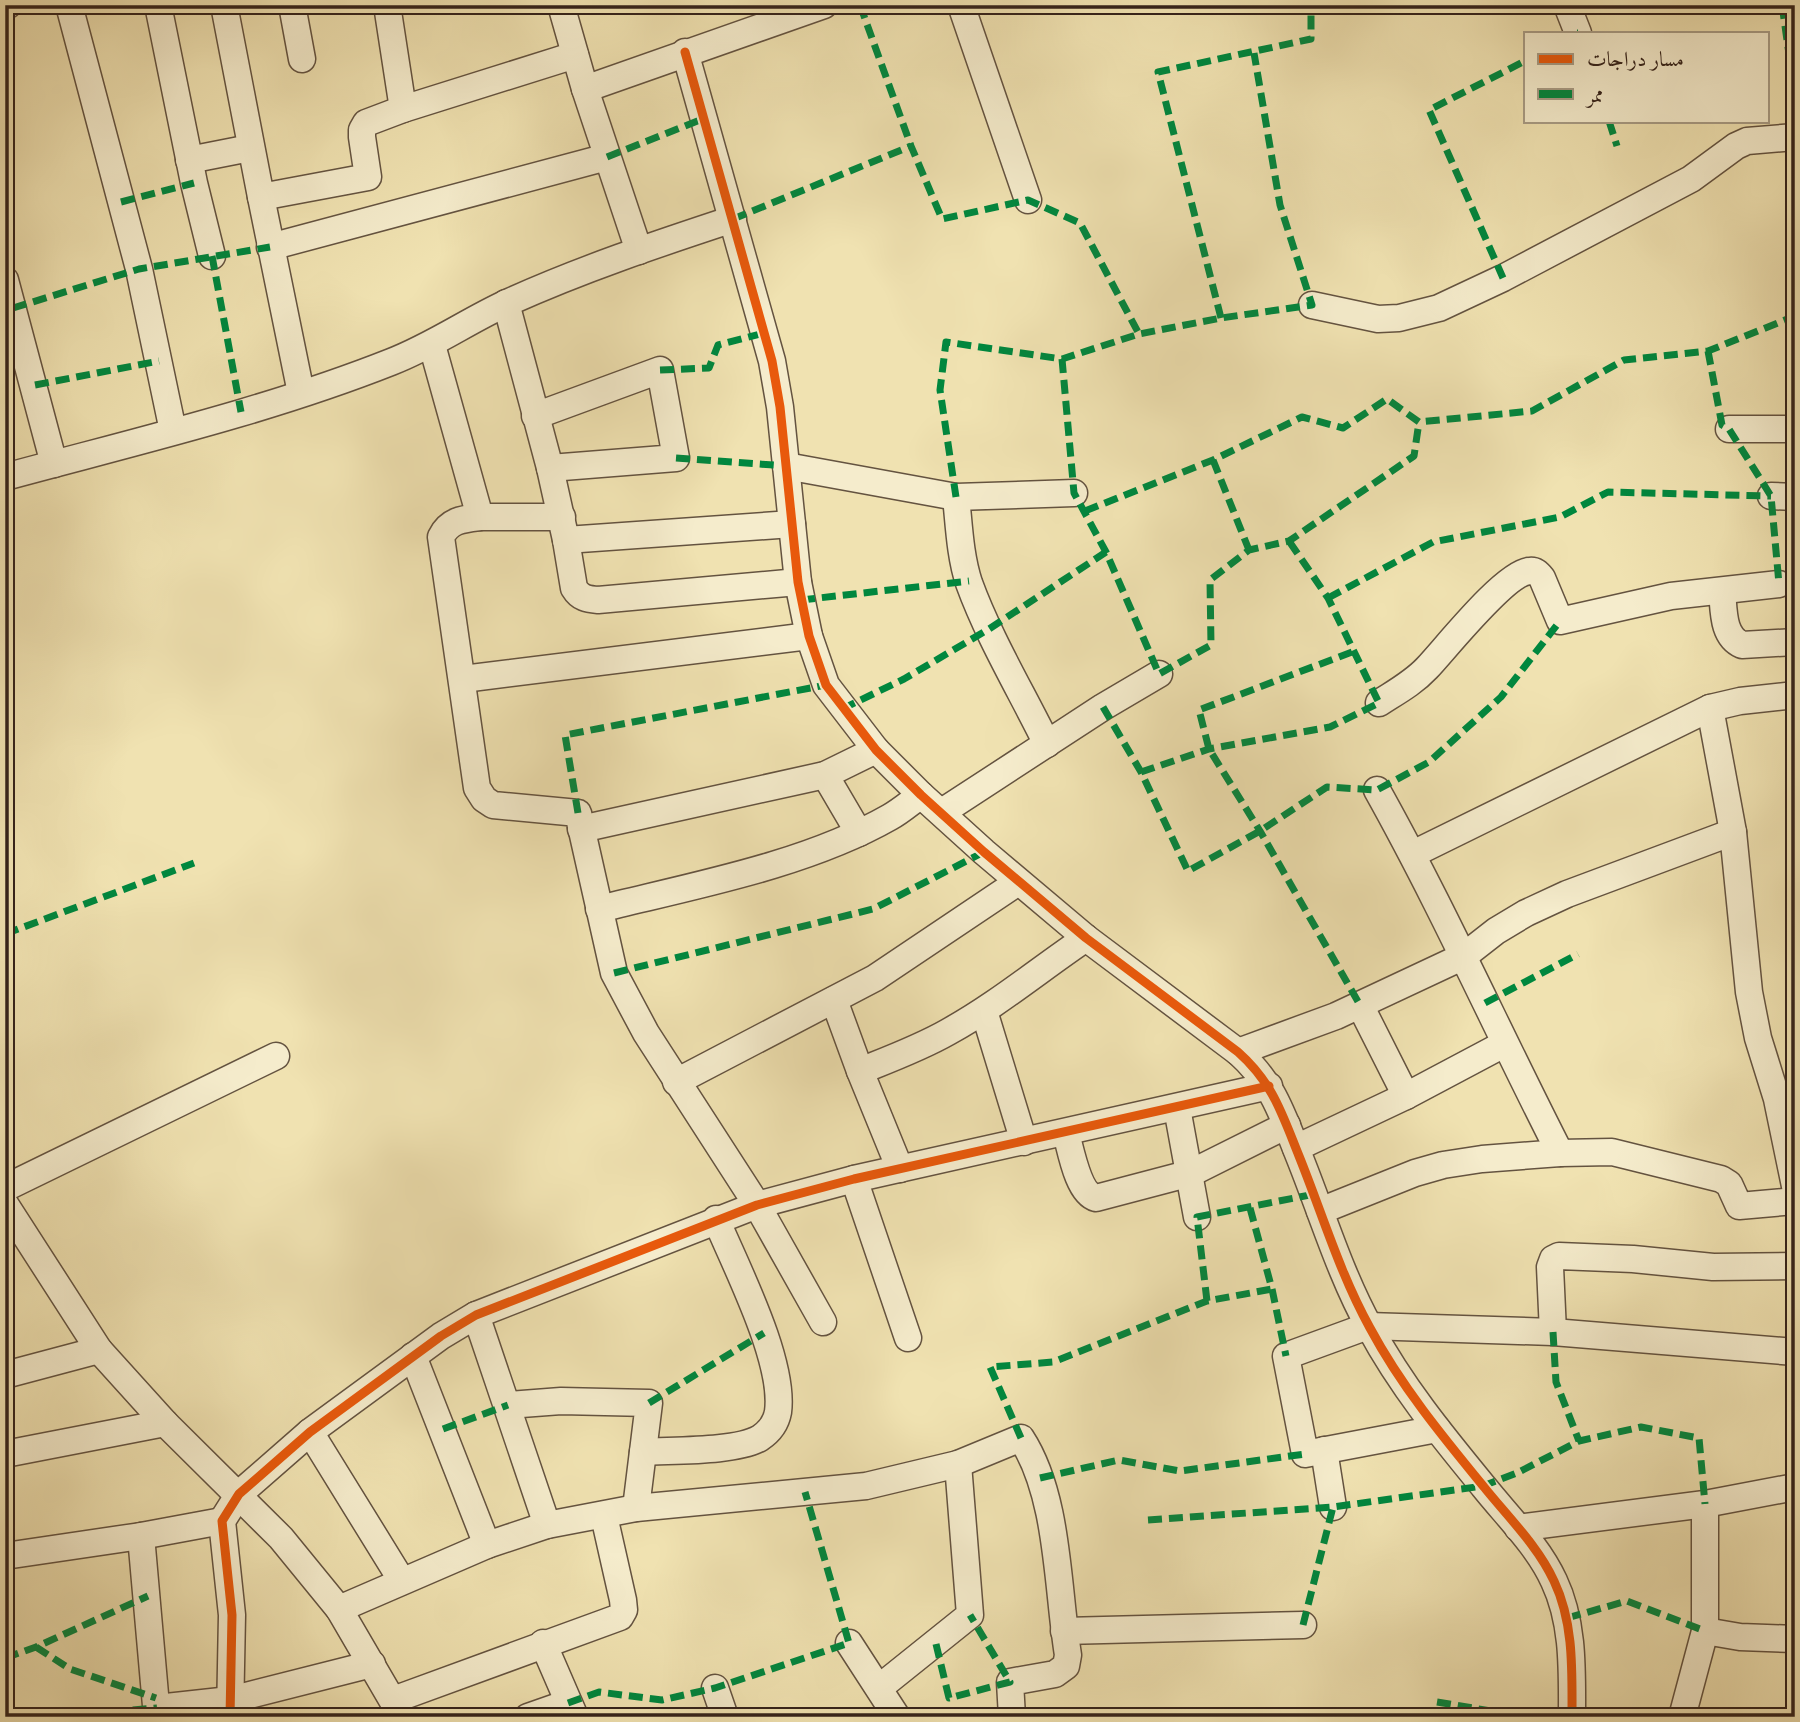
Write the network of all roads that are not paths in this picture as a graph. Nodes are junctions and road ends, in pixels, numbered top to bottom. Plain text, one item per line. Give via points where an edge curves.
1 (69, 5) edge
2 (158, 5) edge
3 (224, 5) edge
4 (292, 5) edge
5 (387, 5) edge
6 (561, 5) edge
7 (824, 5) edge
8 (961, 5) edge
9 (1567, 5) edge
10 (1578, 32) edge
11 (685, 52) junction
12 (575, 55) junction
13 (302, 59) dead end
14 (585, 89) junction
15 (403, 109) junction
16 (1795, 137) edge
17 (250, 148) junction
18 (607, 158) junction
19 (189, 160) junction
20 (368, 177) junction
21 (261, 197) junction
22 (1028, 200) dead end
23 (374, 219) junction
24 (733, 219) junction
25 (271, 247) junction
26 (639, 251) junction
27 (212, 256) dead end
28 (5, 280) edge
29 (506, 303) junction
30 (1312, 305) dead end
31 (432, 345) junction
32 (301, 393) junction
33 (535, 416) junction
34 (1729, 429) dead end
35 (1795, 429) edge
36 (173, 431) junction
37 (54, 464) junction
38 (786, 466) junction
39 (550, 468) junction
40 (5, 477) edge
41 (1074, 493) dead end
42 (956, 497) junction
43 (480, 517) junction
44 (792, 524) junction
45 (564, 529) junction
46 (798, 582) junction
47 (1779, 584) dead end
48 (1723, 591) junction
49 (809, 636) junction
50 (1795, 642) edge
51 (1159, 674) dead end
52 (463, 678) junction
53 (1795, 695) edge
54 (1379, 703) dead end
55 (1710, 708) junction
56 (1047, 744) junction
57 (876, 750) junction
58 (825, 775) junction
59 (1377, 790) dead end
60 (920, 795) junction
61 (942, 812) junction
62 (581, 829) junction
63 (1733, 832) junction
64 (859, 833) junction
65 (1413, 854) junction
66 (1018, 882) junction
67 (599, 909) junction
68 (1086, 938) junction
69 (1464, 956) junction
70 (834, 1000) junction
71 (1360, 1005) junction
72 (984, 1011) junction
73 (1504, 1044) junction
74 (1238, 1052) junction
75 (276, 1056) dead end
76 (860, 1071) junction
77 (676, 1082) junction
78 (1269, 1086) junction
79 (1406, 1096) junction
80 (1786, 1097) edge
81 (1177, 1108) junction
82 (1066, 1133) junction
83 (1292, 1137) junction
84 (1024, 1142) junction
85 (1560, 1153) junction
86 (900, 1169) junction
87 (1191, 1173) junction
88 (854, 1179) junction
89 (1795, 1186) edge
90 (5, 1188) edge
91 (1795, 1201) edge
92 (757, 1205) junction
93 (1321, 1211) junction
94 (8, 1214) edge
95 (1197, 1217) dead end
96 (716, 1219) junction
97 (1795, 1266) edge
98 (476, 1315) junction
99 (823, 1322) dead end
100 (1368, 1326) junction
101 (1553, 1332) junction
102 (908, 1338) dead end
103 (99, 1350) junction
104 (1795, 1352) edge
105 (413, 1356) junction
106 (5, 1375) edge
107 (508, 1405) junction
108 (165, 1423) junction
109 (1437, 1429) junction
110 (310, 1432) junction
111 (1324, 1450) junction
112 (643, 1452) junction
113 (5, 1454) edge
114 (958, 1464) junction
115 (1795, 1487) edge
116 (239, 1494) junction
117 (1705, 1504) junction
118 (1332, 1507) dead end
119 (636, 1508) junction
120 (604, 1516) junction
121 (222, 1521) junction
122 (547, 1525) junction
123 (1518, 1528) junction
124 (141, 1536) junction
125 (487, 1545) junction
126 (5, 1556) edge
127 (402, 1581) junction
128 (339, 1609) junction
129 (1303, 1625) dead end
130 (1064, 1631) junction
131 (1705, 1631) junction
132 (1795, 1639) edge
133 (543, 1643) junction
134 (849, 1643) dead end
135 (372, 1664) junction
136 (715, 1688) dead end
137 (879, 1688) junction
138 (230, 1708) edge
139 (397, 1709) edge
140 (572, 1710) edge
141 (157, 1712) edge
142 (528, 1717) edge
143 (726, 1717) edge
144 (897, 1717) edge
145 (1012, 1717) edge
146 (1572, 1717) edge
147 (1682, 1717) edge

1 - 36 street via 139,269
2 - 19 street
3 - 17 street
4 - 13 street
5 - 15 street
6 - 12 street
7 - 11 street
8 - 22 street
9 - 10 street
11 - 14 street
11 - 24 street
12 - 14 street
12 - 15 street
14 - 18 street
15 - 20 street via 372,120 362,130
16 - 30 street via 1736,146 1691,179 1439,308 1378,319
17 - 19 street
17 - 21 street
18 - 23 street
18 - 26 street
19 - 27 street
20 - 21 street
20 - 23 street
21 - 25 street
23 - 25 street
24 - 26 street
24 - 38 street via 772,360
25 - 32 street
26 - 29 street
28 - 37 street
29 - 31 street
29 - 33 street
31 - 32 street
31 - 43 street
32 - 36 street
33 - 39 street
33 - 39 street via 660,370 676,458
34 - 35 street
36 - 37 street
37 - 40 street
38 - 42 street
38 - 44 street
39 - 45 street
41 - 42 street
42 - 56 street via 969,581
43 - 45 street
43 - 52 street via 451,523 441,537
44 - 45 street
44 - 46 street
45 - 46 street via 574,589 586,599
46 - 49 street
47 - 48 street
48 - 50 street via 1726,624 1734,641 1742,645
48 - 54 street via 1671,596 1560,621 1542,578 1531,570 1503,587 1409,684
49 - 52 street
49 - 57 street via 826,685
51 - 56 street
52 - 62 street via 474,775 484,799 493,805 578,813
53 - 55 street
55 - 63 street
55 - 65 street
56 - 61 street
57 - 58 street
57 - 60 street
58 - 62 street
58 - 64 street
59 - 65 street
60 - 61 street
60 - 64 street via 893,816
61 - 66 street
62 - 67 street
63 - 69 street via 1557,898 1496,931
63 - 80 street via 1758,1038
64 - 67 street via 755,870
65 - 69 street
66 - 68 street
66 - 70 street via 875,978
67 - 77 street via 614,973
68 - 72 street
68 - 74 street
69 - 71 street
69 - 73 street
70 - 76 street
70 - 77 street
71 - 74 street
71 - 79 street
72 - 76 street via 919,1047
72 - 84 street
73 - 79 street
73 - 85 street
74 - 78 street
75 - 90 street
76 - 86 street
77 - 92 street
78 - 81 street
78 - 83 street
79 - 83 street
80 - 89 street
81 - 82 street
81 - 87 street
82 - 84 street
82 - 87 street via 1090,1197
83 - 87 street
83 - 93 street
84 - 86 street
85 - 91 street via 1612,1152 1721,1179 1730,1184 1739,1206
85 - 93 street via 1443,1165
86 - 88 street
87 - 95 street
88 - 92 street
88 - 102 street
92 - 96 street
92 - 99 street
93 - 100 street
94 - 103 street
96 - 98 street
96 - 112 street via 764,1333 778,1412 762,1437 736,1446
97 - 101 street via 1713,1267 1559,1256 1550,1267
98 - 105 street
98 - 107 street
100 - 101 street
100 - 109 street
100 - 111 street via 1286,1356 1305,1454
101 - 104 street
103 - 106 street
103 - 108 street
105 - 110 street
105 - 125 street
107 - 112 street via 649,1403
107 - 122 street
108 - 113 street
108 - 116 street
109 - 111 street
109 - 123 street
110 - 116 street
110 - 127 street
111 - 118 street
112 - 119 street
114 - 119 street via 866,1486
114 - 130 street via 1021,1438 1032,1456 1049,1515
114 - 137 street via 970,1615
115 - 117 street
116 - 121 street
116 - 128 street
117 - 123 street
117 - 131 street
119 - 120 street
120 - 122 street
120 - 133 street via 624,1610 620,1617
121 - 124 street
121 - 138 street via 232,1615
122 - 125 street
123 - 146 street via 1554,1580 1567,1618
124 - 126 street
124 - 141 street
125 - 127 street
127 - 128 street
128 - 135 street
129 - 130 street
130 - 145 street via 1066,1666 1055,1674 1010,1682
131 - 132 street
131 - 147 street
133 - 139 street
133 - 140 street
134 - 137 street
135 - 138 street
135 - 139 street
136 - 143 street
137 - 144 street
138 - 141 street
140 - 142 street

